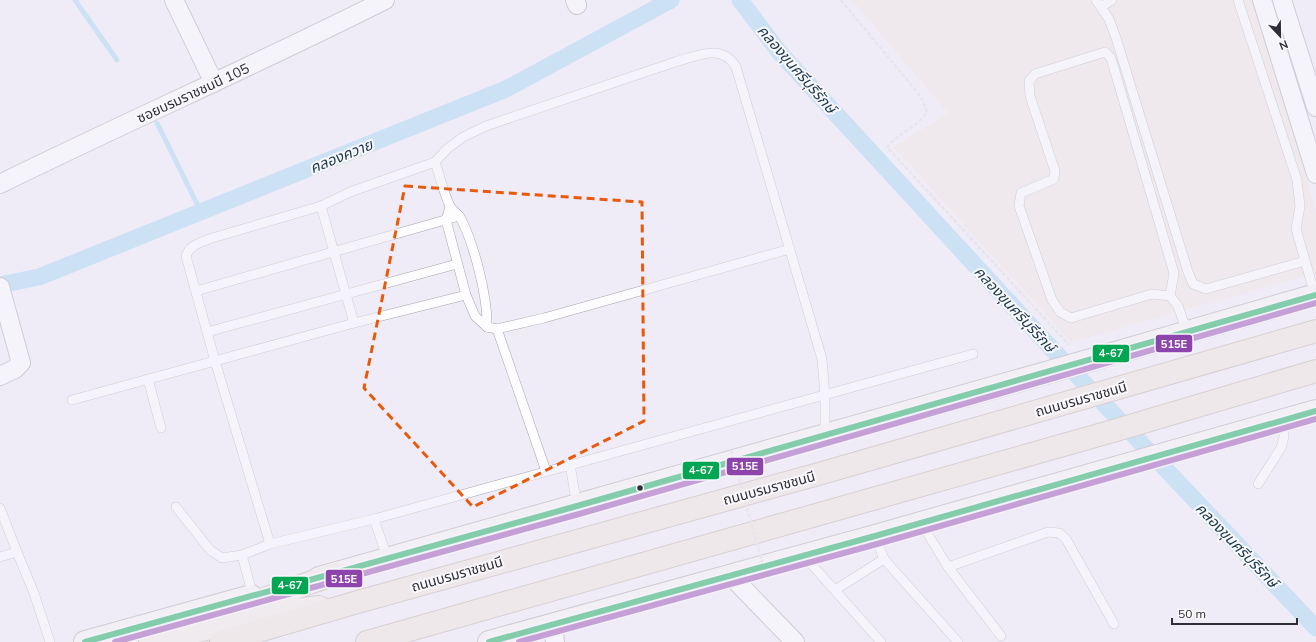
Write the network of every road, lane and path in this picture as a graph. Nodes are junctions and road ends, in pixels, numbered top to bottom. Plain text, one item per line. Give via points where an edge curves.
1 (174, 0) edge
2 (385, 0) edge
3 (841, 0) edge
4 (1112, 0) edge
5 (1238, 0) edge
6 (1262, 0) edge
7 (1282, 0) edge
8 (1099, 4) edge
9 (214, 84) junction
10 (1316, 107) edge
11 (435, 162) junction
12 (1316, 174) edge
13 (0, 184) edge
14 (321, 206) junction
15 (450, 207) junction
16 (459, 216) junction
17 (446, 220) junction
18 (790, 250) junction
19 (334, 252) junction
20 (1305, 261) junction
21 (457, 264) junction
22 (0, 287) edge
23 (196, 291) junction
24 (346, 294) junction
25 (466, 295) junction
26 (1316, 295) edge
27 (1170, 296) junction
28 (354, 323) junction
29 (487, 327) junction
30 (497, 329) junction
31 (1316, 331) edge
32 (208, 332) junction
33 (1187, 332) junction
34 (1079, 353) junction
35 (973, 354) dead end
36 (215, 360) junction
37 (1316, 371) edge
38 (0, 376) edge
39 (148, 379) junction
40 (826, 396) junction
41 (72, 400) dead end
42 (1316, 411) edge
43 (1283, 420) junction
44 (161, 428) dead end
45 (825, 436) junction
46 (732, 450) dead end
47 (570, 464) junction
48 (546, 471) junction
49 (1258, 484) dead end
50 (577, 506) junction
51 (176, 507) dead end
52 (0, 508) edge
53 (374, 519) junction
54 (921, 523) junction
55 (875, 536) junction
56 (270, 544) junction
57 (17, 552) junction
58 (242, 555) junction
59 (803, 555) junction
60 (0, 557) edge
61 (387, 557) junction
62 (884, 559) junction
63 (948, 567) junction
64 (337, 573) junction
65 (730, 575) junction
66 (766, 576) dead end
67 (835, 590) junction
68 (253, 596) junction
69 (354, 603) junction
70 (1114, 624) dead end
71 (554, 634) edge
72 (1001, 636) dead end
73 (520, 638) edge
74 (50, 642) edge
75 (85, 642) edge
76 (143, 642) edge
77 (150, 642) edge
78 (221, 642) edge
79 (367, 642) edge
80 (489, 642) edge
81 (795, 642) edge
82 (882, 642) edge
83 (958, 642) edge

1 - 9 street
2 - 9 street, ซอยบรมราชชนนี 105
3 - 34 path via 921,97 927,112 922,120 895,138 887,147 1068,345
4 - 8 lane
5 - 20 lane via 1297,180 1300,206 1296,229
6 - 12 street
7 - 10 street
8 - 20 lane via 1109,19 1116,38 1193,284 1206,289
9 - 13 street, ซอยบรมราชชนนี 105
11 - 14 lane via 350,192
11 - 15 lane
11 - 18 lane via 463,137 486,126 675,62 705,54 721,53 731,58 736,67
14 - 19 lane
14 - 23 lane via 192,246 186,256
15 - 16 lane
15 - 17 lane
16 - 17 lane
16 - 29 lane via 485,295
17 - 19 lane
17 - 21 lane
18 - 30 lane
18 - 40 lane via 822,359
19 - 23 lane
19 - 24 lane
20 - 26 lane
21 - 24 lane
21 - 25 lane
22 - 38 street via 21,363
23 - 32 lane
24 - 28 lane
24 - 32 lane
25 - 28 lane
25 - 29 lane via 475,316
26 - 33 main road
27 - 27 lane via 1152,294 1071,318 1060,312 1052,300 1019,206 1021,193 1054,179 1055,171 1030,96 1029,81 1036,74 1105,52 1111,58 1174,273
27 - 33 lane via 1178,306
28 - 36 lane
29 - 30 lane
30 - 48 lane
31 - 69 highway, ถนนบรมราชชนนี
32 - 36 lane
33 - 34 main road
34 - 45 main road via 1049,372
35 - 40 lane
36 - 39 lane
36 - 56 lane
37 - 79 highway via 1145,422
39 - 41 lane
39 - 44 lane
40 - 45 lane
40 - 47 lane
42 - 43 main road
43 - 49 lane via 1284,437 1281,448
43 - 54 main road
45 - 50 main road
46 - 66 path, bridge
47 - 48 lane
47 - 50 lane
48 - 53 lane
50 - 61 main road
51 - 58 lane via 217,556 222,558
52 - 57 lane
53 - 56 lane
53 - 61 lane
54 - 55 main road
54 - 63 lane
55 - 59 main road
55 - 62 lane
56 - 58 lane
57 - 60 lane
57 - 74 lane
58 - 68 lane
59 - 65 main road
59 - 67 lane
61 - 64 main road
62 - 67 lane
62 - 83 lane
63 - 70 lane via 1048,532 1058,532 1066,539
63 - 72 lane
64 - 68 main road
64 - 76 main road
65 - 71 main road
65 - 81 street
67 - 82 lane
68 - 75 main road
69 - 77 main road via 280,612
69 - 78 highway, ถนนบรมราชชนนี
71 - 73 main road
73 - 80 main road

